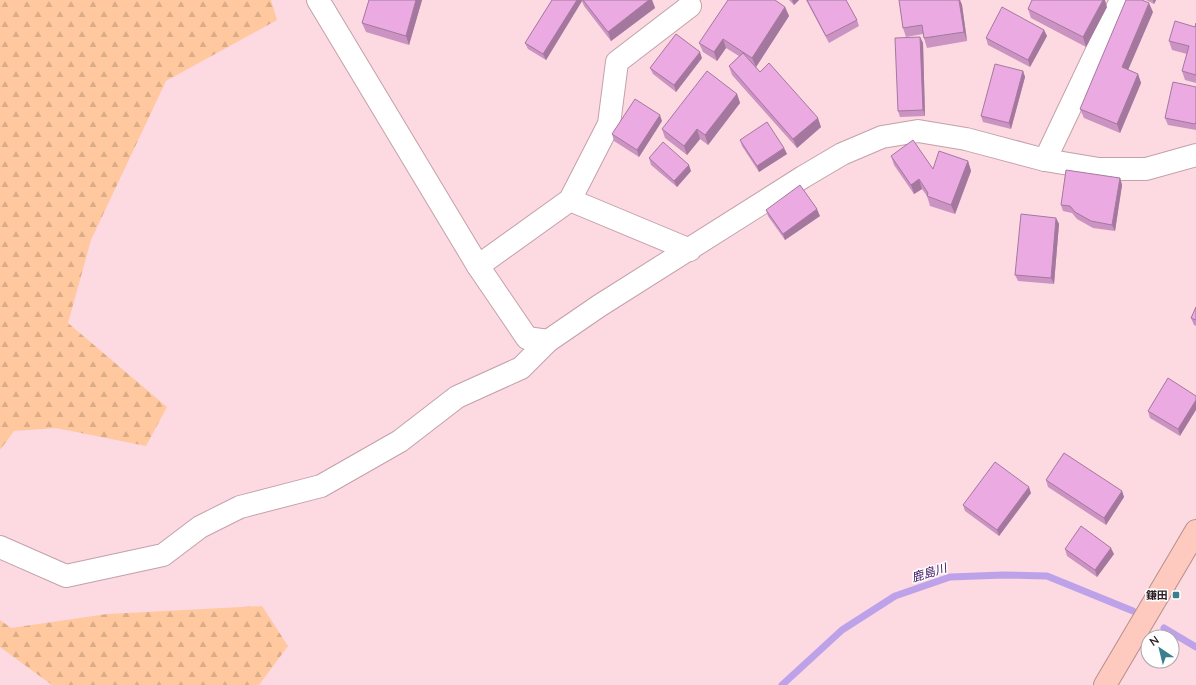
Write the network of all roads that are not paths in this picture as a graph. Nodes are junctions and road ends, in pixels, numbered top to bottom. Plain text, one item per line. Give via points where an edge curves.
1 (318, 0) edge
2 (1121, 0) edge
3 (690, 6) dead end
4 (1196, 155) edge
5 (1045, 160) junction
6 (570, 200) junction
7 (690, 250) junction
8 (478, 266) junction
9 (548, 341) junction
10 (1196, 531) edge
11 (0, 547) edge
12 (1105, 685) edge

1 - 8 street
2 - 5 street
3 - 6 street via 617,62 609,124
4 - 5 street via 1146,169 1098,169
5 - 7 street via 966,139 918,131 882,137 835,158
6 - 7 street
6 - 8 street
7 - 9 street
8 - 9 street via 527,338
9 - 11 street via 521,368 457,397 400,441 321,486 240,507 200,527 162,555 66,576
10 - 12 highway

